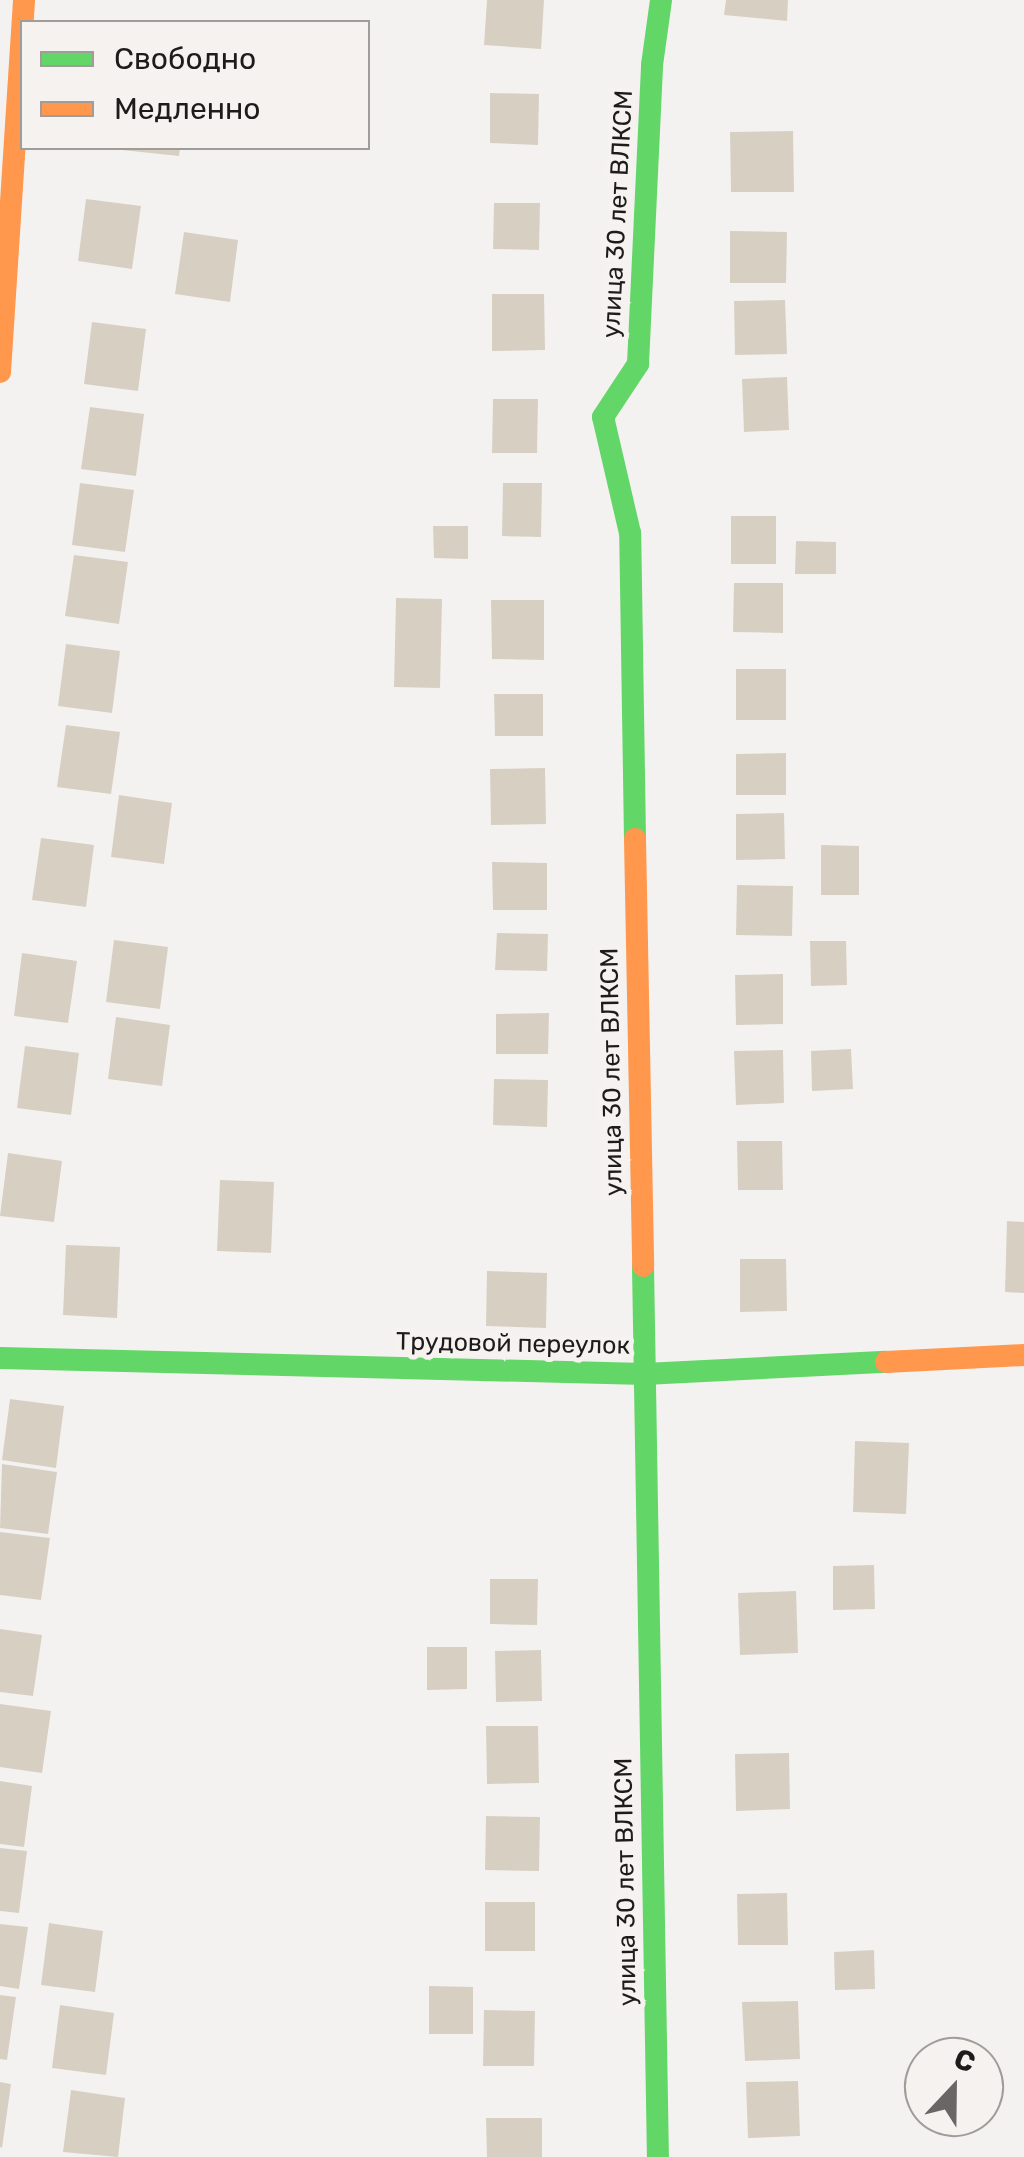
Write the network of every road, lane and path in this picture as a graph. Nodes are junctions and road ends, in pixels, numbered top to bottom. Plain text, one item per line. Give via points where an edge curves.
1 (661, 0) edge
2 (20, 62) edge
3 (0, 372) edge
4 (1024, 1354) edge
5 (0, 1358) edge
6 (645, 1374) junction
7 (658, 2157) edge

1 - 6 street, улица 30 лет ВЛКСМ via 638,364 604,418 630,534
2 - 3 street
4 - 6 street, Трудовой переулок
5 - 6 street, Трудовой переулок
6 - 7 street, улица 30 лет ВЛКСМ

